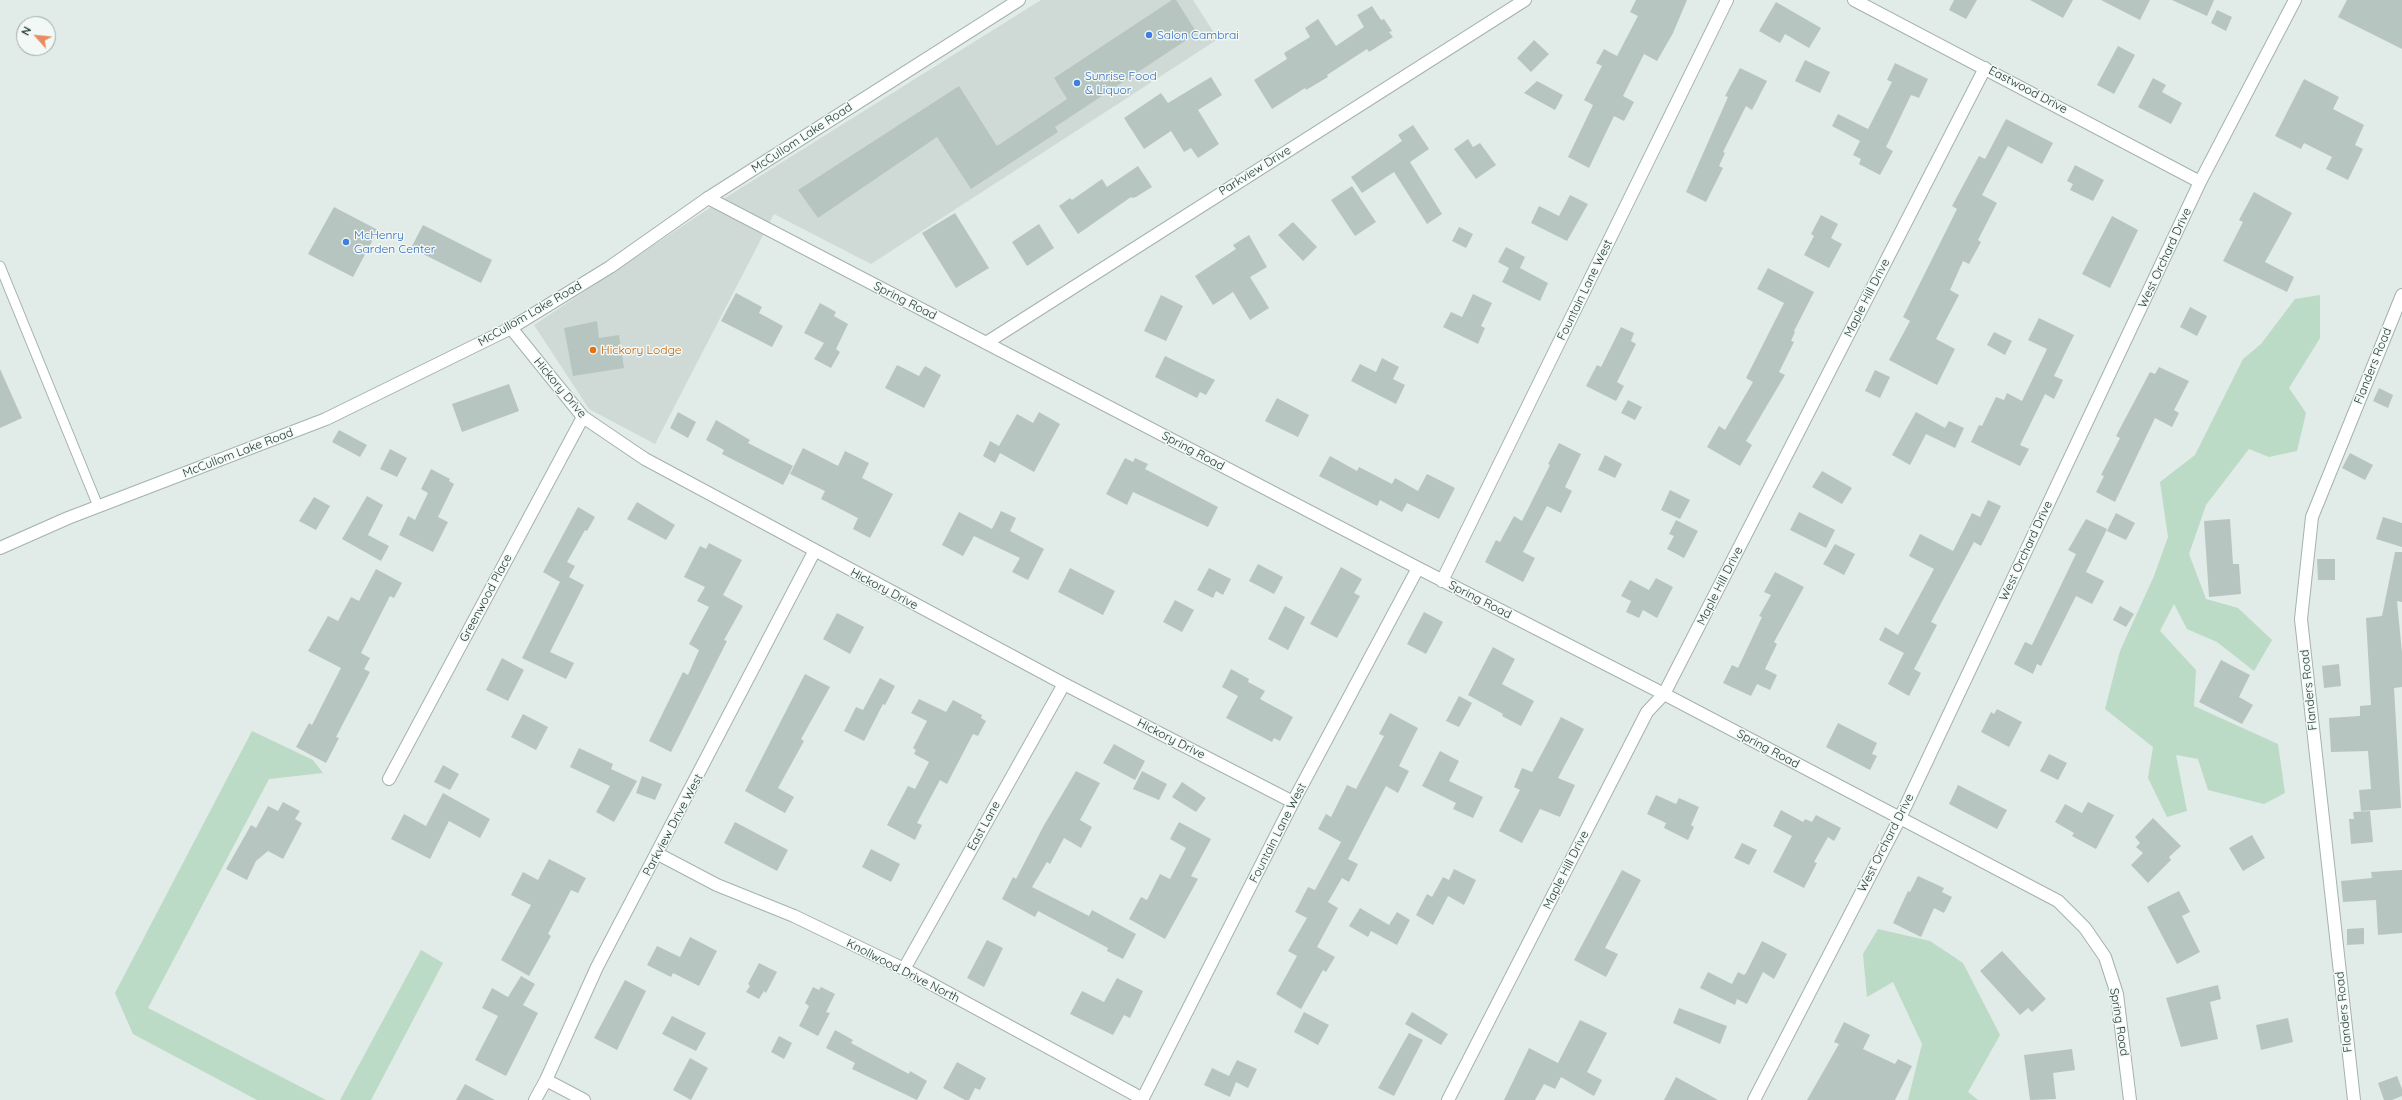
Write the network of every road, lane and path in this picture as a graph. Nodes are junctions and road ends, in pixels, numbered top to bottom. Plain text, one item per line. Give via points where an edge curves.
1 (1019, 0) edge
2 (1525, 0) edge
3 (1727, 0) edge
4 (1854, 0) edge
5 (2295, 0) edge
6 (1985, 68) junction
7 (2200, 182) junction
8 (708, 198) junction
9 (0, 266) edge
10 (2402, 295) edge
11 (511, 328) junction
12 (986, 343) junction
13 (583, 418) junction
14 (98, 506) junction
15 (0, 548) edge
16 (814, 552) junction
17 (1418, 568) junction
18 (1442, 581) junction
19 (1064, 684) junction
20 (1664, 694) junction
21 (389, 779) dead end
22 (1293, 802) junction
23 (1900, 818) junction
24 (658, 854) junction
25 (904, 969) junction
26 (546, 1080) junction
27 (536, 1100) edge
28 (584, 1100) edge
29 (1143, 1100) edge
30 (1448, 1100) edge
31 (1754, 1100) edge
32 (2130, 1100) edge
33 (2354, 1100) edge

1 - 8 street, McCullom Lake Road
2 - 12 street, Parkview Drive
3 - 18 street, Fountain Lane West
4 - 6 street, Eastwood Drive
5 - 7 street, West Orchard Drive
6 - 7 street, Eastwood Drive
6 - 20 street, Maple Hill Drive
7 - 23 street, West Orchard Drive
8 - 11 street, McCullom Lake Road via 610,267
8 - 12 street, Spring Road
9 - 14 lane
10 - 33 street, Flanders Road via 2312,517 2301,619
11 - 13 street, Hickory Drive
11 - 14 street, McCullom Lake Road via 326,419
12 - 17 street, Spring Road
13 - 16 street, Hickory Drive via 645,459
13 - 21 street, Greenwood Place
14 - 15 street, McCullom Lake Road
16 - 19 street, Hickory Drive
16 - 24 street, Parkview Drive West
17 - 18 street, Spring Road
17 - 22 street, Fountain Lane West
18 - 20 street, Spring Road
19 - 22 street, Hickory Drive
19 - 25 street, East Lane
20 - 23 street, Spring Road
20 - 30 street, Maple Hill Drive via 1647,712
22 - 29 street, Fountain Lane West
23 - 31 street, West Orchard Drive
23 - 32 street, Spring Road via 2058,901 2085,928 2105,957 2117,994
24 - 25 street, Knollwood Drive North via 717,885 794,916
24 - 26 street, Parkview Drive West via 597,967
25 - 29 street, Knollwood Drive North
26 - 27 street, Parkview Drive West
26 - 28 street

